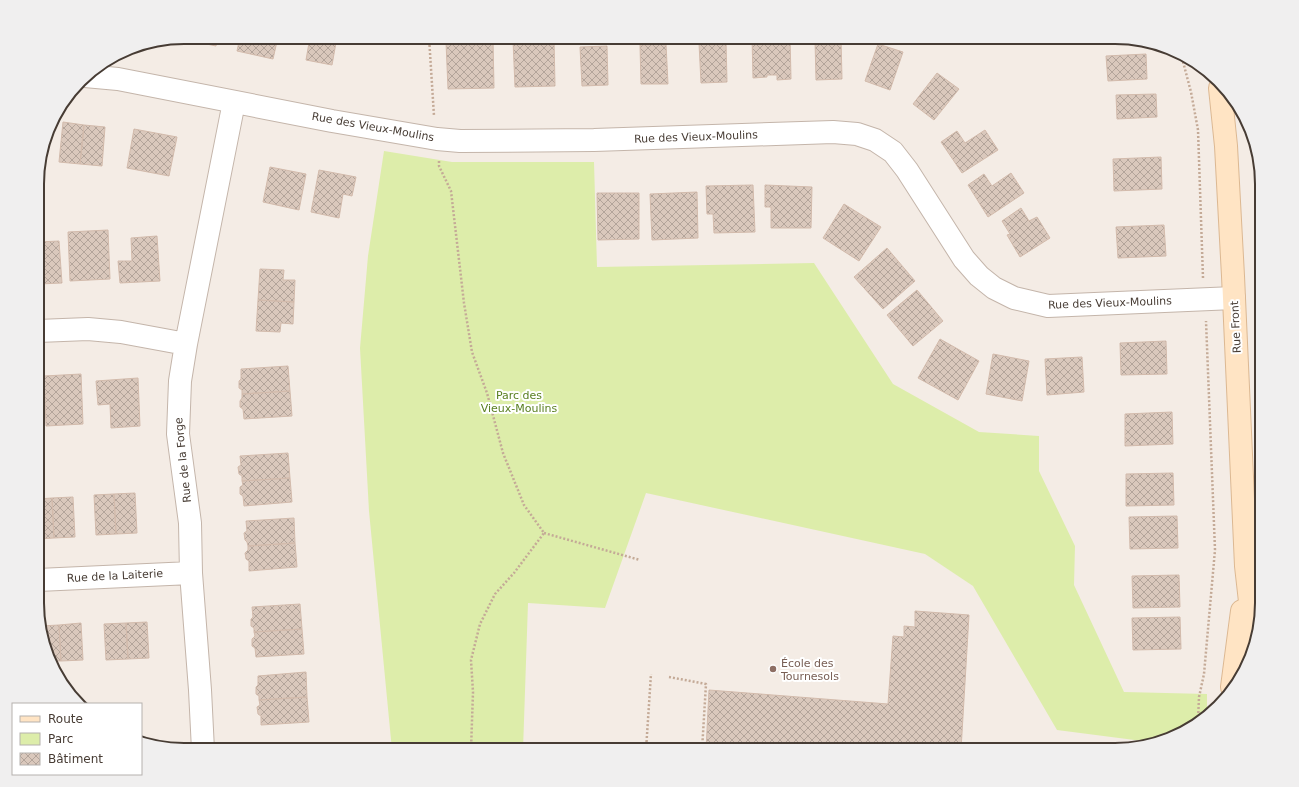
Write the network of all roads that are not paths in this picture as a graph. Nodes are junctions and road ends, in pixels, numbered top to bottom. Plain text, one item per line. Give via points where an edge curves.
1 (94, 77) edge
2 (1220, 93) edge
3 (234, 102) junction
4 (1234, 298) junction
5 (44, 331) edge
6 (186, 344) junction
7 (1246, 566) junction
8 (191, 573) junction
9 (44, 580) edge
10 (1253, 626) edge
11 (1234, 677) edge
12 (203, 743) edge

1 - 3 street, Rue des Vieux-Moulins
2 - 4 street, Rue Front via 1226,146
3 - 4 street, Rue des Vieux-Moulins via 460,141 602,140 833,132 857,134 875,140 893,152 964,260 994,288 1014,298 1048,306
3 - 6 street, Rue de la Forge
4 - 7 street, Rue Front
5 - 6 street via 88,329 121,332
6 - 8 street, Rue de la Forge via 180,381 178,434 190,523
7 - 10 street, Rue Front
7 - 11 street, Rue Front via 1241,629
8 - 9 street, Rue de la Laiterie
8 - 12 street, Rue de la Forge

